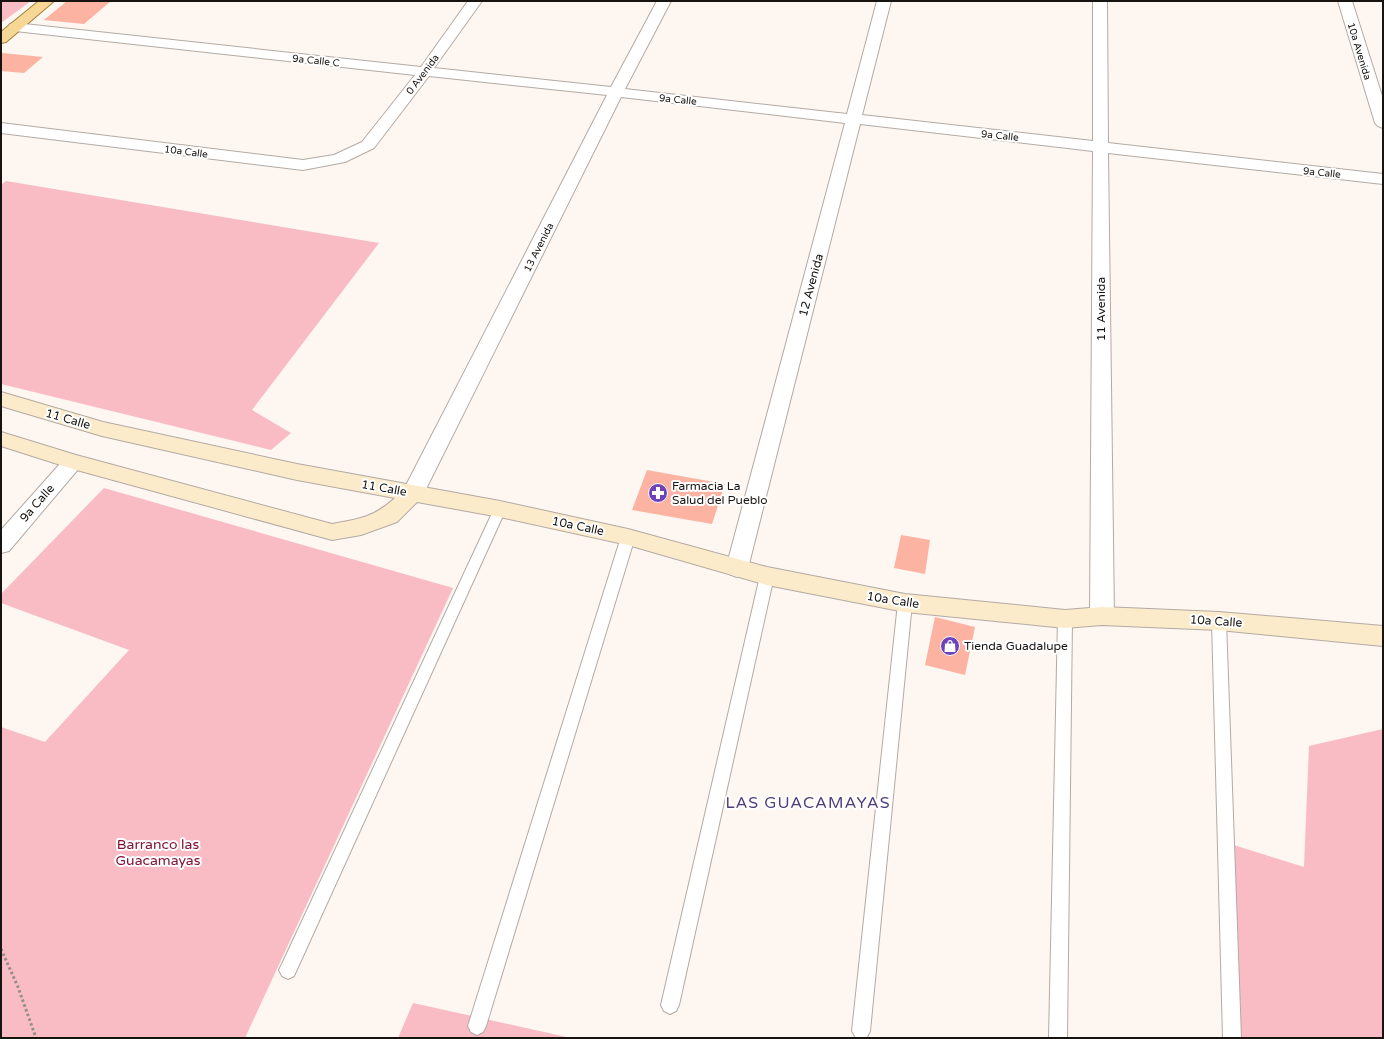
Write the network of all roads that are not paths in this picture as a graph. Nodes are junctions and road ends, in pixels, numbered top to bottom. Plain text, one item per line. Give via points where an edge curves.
1 (47, 1) edge
2 (475, 1) edge
3 (664, 1) edge
4 (884, 1) edge
5 (1100, 1) edge
6 (1345, 1) edge
7 (15, 27) junction
8 (1, 39) edge
9 (425, 71) junction
10 (616, 92) junction
11 (854, 119) junction
12 (1383, 123) edge
13 (1, 128) edge
14 (368, 145) joint
15 (1100, 147) junction
16 (1383, 179) edge
17 (1, 400) edge
18 (1, 439) edge
19 (72, 462) junction
20 (413, 494) junction
21 (500, 509) junction
22 (628, 537) junction
23 (1, 545) edge
24 (737, 568) junction
25 (767, 576) junction
26 (905, 603) junction
27 (1102, 616) junction
28 (1065, 619) junction
29 (1219, 621) junction
30 (1383, 636) edge
31 (288, 970) dead end
32 (670, 1005) dead end
33 (477, 1026) dead end
34 (861, 1031) dead end
35 (1058, 1038) edge
36 (1232, 1038) edge

1 - 7 main road
2 - 9 street, 0 Avenida
3 - 10 street, 13 Avenida
4 - 11 street, 12 Avenida
5 - 15 street, 11 Avenida
6 - 12 street, 10a Avenida
7 - 8 main road
7 - 9 street, 9a Calle C
9 - 10 street, 9a Calle C
9 - 14 street, 0 Avenida
10 - 11 street, 9a Calle
10 - 20 street, 13 Avenida
11 - 15 street, 9a Calle
11 - 24 street, 12 Avenida
13 - 14 street, 10a Calle via 303,165 339,159
15 - 16 street, 9a Calle
15 - 27 street, 11 Avenida
17 - 20 main road, 11 Calle via 102,429 297,472
18 - 19 main road, 11 Calle
19 - 20 main road, 11 Calle via 332,532 361,527 389,516
19 - 23 street, 9a Calle
20 - 21 main road, 10a Calle
21 - 22 main road, 10a Calle
21 - 31 lane
22 - 24 main road, 10a Calle
22 - 33 lane
24 - 25 main road, 10a Calle
25 - 26 main road, 10a Calle
25 - 32 lane
26 - 28 main road, 10a Calle
26 - 34 lane
27 - 28 main road, 10a Calle
27 - 29 main road, 10a Calle
28 - 35 lane
29 - 30 main road, 10a Calle
29 - 36 lane

